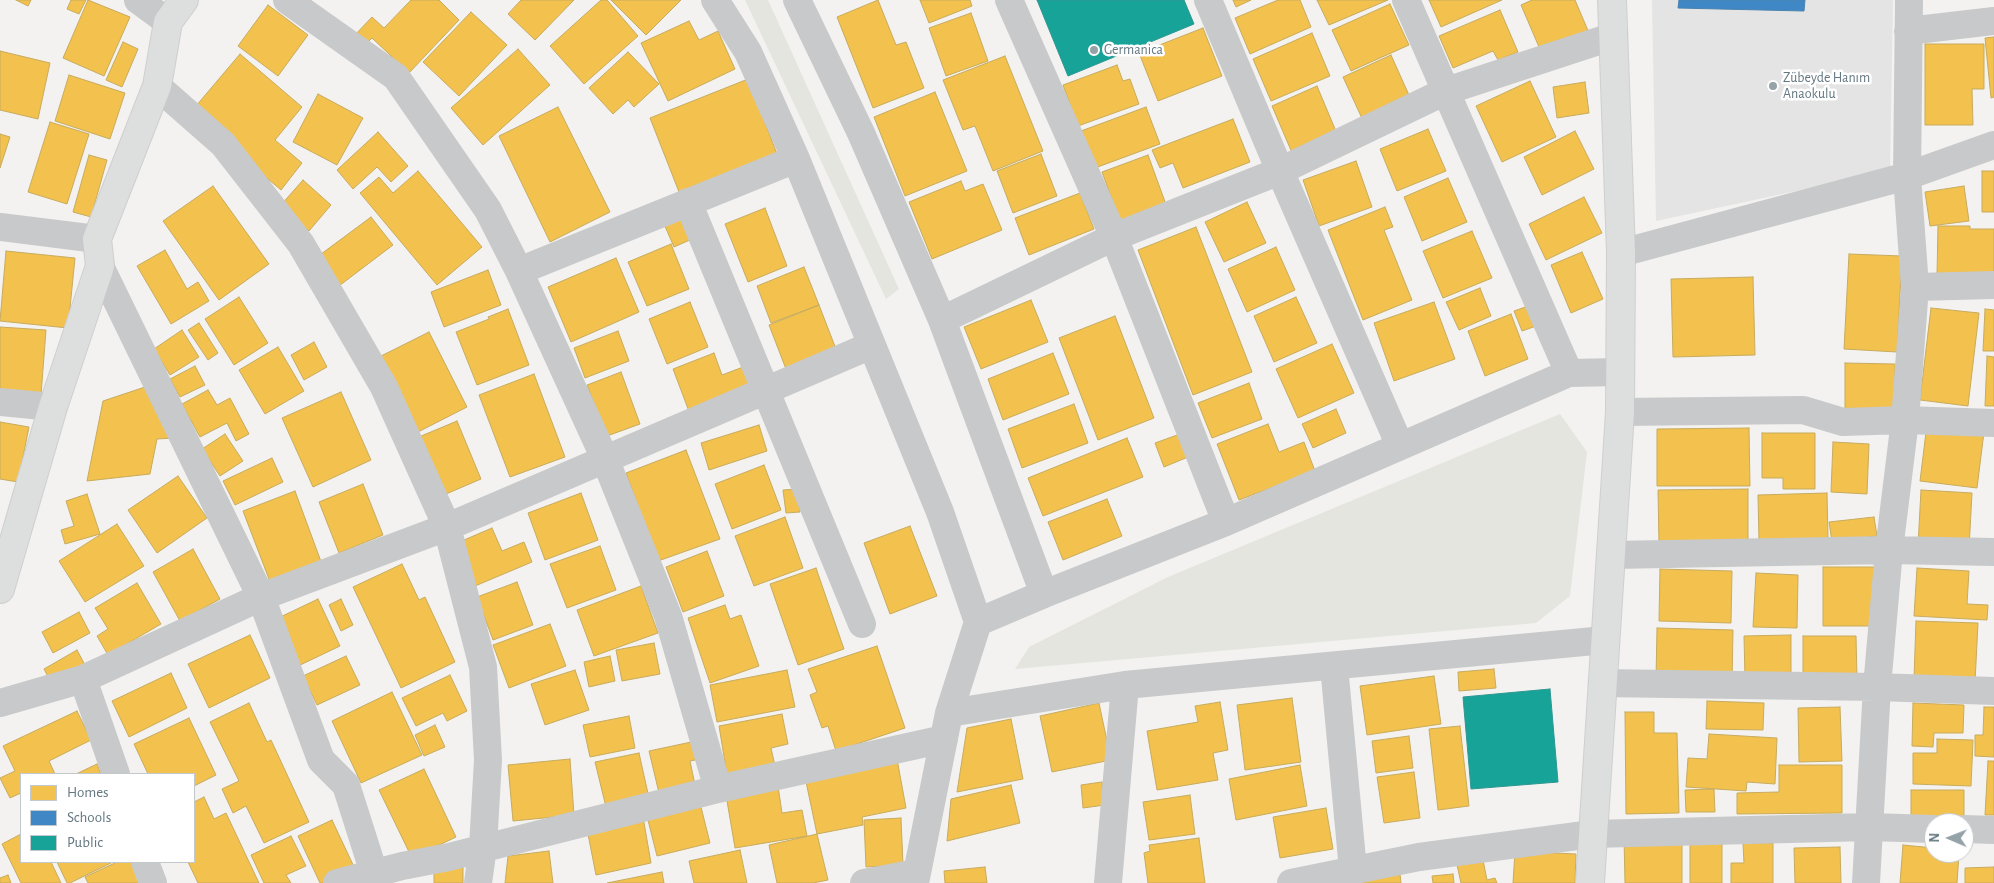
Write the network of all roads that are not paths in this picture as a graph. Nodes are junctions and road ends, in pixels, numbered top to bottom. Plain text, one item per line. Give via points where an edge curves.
1 (138, 0) edge
2 (184, 0) edge
3 (287, 0) edge
4 (715, 0) edge
5 (797, 0) edge
6 (1009, 0) edge
7 (1208, 0) edge
8 (1406, 0) edge
9 (1612, 0) edge
10 (1909, 0) edge
11 (1994, 21) edge
12 (168, 22) junction
13 (1908, 31) junction
14 (1614, 36) junction
15 (157, 86) junction
16 (1446, 91) junction
17 (1994, 146) edge
18 (796, 159) junction
19 (1280, 171) junction
20 (1907, 176) junction
21 (688, 202) junction
22 (0, 227) edge
23 (1114, 237) junction
24 (97, 239) junction
25 (1621, 253) junction
26 (100, 266) junction
27 (519, 271) junction
28 (1994, 285) edge
29 (1915, 287) junction
30 (942, 320) junction
31 (872, 345) junction
32 (1620, 372) junction
33 (1569, 373) junction
34 (766, 390) junction
35 (0, 402) edge
36 (53, 408) junction
37 (1620, 412) junction
38 (1905, 420) junction
39 (1994, 423) edge
40 (1400, 446) junction
41 (605, 459) junction
42 (1226, 522) junction
43 (447, 527) junction
44 (1889, 550) junction
45 (1994, 552) edge
46 (1611, 555) junction
47 (0, 589) edge
48 (1044, 594) junction
49 (261, 597) junction
50 (978, 622) junction
51 (862, 624) dead end
52 (1606, 640) junction
53 (1334, 666) junction
54 (83, 679) junction
55 (1602, 683) junction
56 (1125, 685) junction
57 (1877, 687) junction
58 (1994, 691) edge
59 (0, 703) edge
60 (946, 726) junction
61 (116, 773) edge
62 (718, 789) junction
63 (1869, 827) junction
64 (1924, 829) edge
65 (1974, 829) edge
66 (1994, 830) edge
67 (1592, 834) junction
68 (483, 847) junction
69 (146, 863) edge
70 (1353, 870) junction
71 (374, 873) junction
72 (916, 878) edge
73 (153, 883) edge
74 (338, 883) edge
75 (478, 883) edge
76 (864, 883) edge
77 (1108, 883) edge
78 (1291, 883) edge
79 (1590, 883) edge
80 (1866, 883) edge

1 - 12 street
2 - 12 street
3 - 27 street via 396,77 488,210
4 - 18 street via 748,52
5 - 30 street via 861,133
6 - 23 street
7 - 19 street
8 - 16 street
9 - 14 street
10 - 13 street
11 - 13 street
12 - 15 street
13 - 20 street
14 - 16 street
14 - 25 street
15 - 24 street
15 - 43 street via 223,144 301,244 384,387
16 - 19 street
16 - 33 street
17 - 20 street
18 - 21 street
18 - 31 street
19 - 23 street
19 - 40 street
20 - 25 street
20 - 29 street
21 - 27 street
21 - 34 street
22 - 24 street
23 - 30 street
23 - 42 street
24 - 26 street
25 - 32 street
26 - 36 street
26 - 49 street
27 - 41 street
28 - 29 street
29 - 38 street
30 - 48 street
31 - 34 street
31 - 50 street via 940,512
32 - 33 street
32 - 37 street
33 - 40 street
34 - 41 street
34 - 51 street
35 - 36 street
36 - 47 street
37 - 38 street via 1803,410 1843,422
37 - 46 street
38 - 39 street
38 - 44 street
40 - 42 street
41 - 43 street
41 - 62 street via 668,616
42 - 48 street
43 - 49 street
43 - 68 street via 482,667 488,760
44 - 45 street
44 - 46 street
44 - 57 street
46 - 52 street
48 - 50 street
49 - 54 street
49 - 71 street via 321,760 346,785
50 - 60 street
52 - 53 street
52 - 55 street
53 - 56 street
53 - 70 street
54 - 59 street
54 - 61 street
55 - 57 street
55 - 67 street
56 - 60 street
56 - 77 street
57 - 58 street
57 - 63 street
60 - 62 street
60 - 72 street
62 - 68 street
63 - 64 street
63 - 67 street
63 - 80 street
65 - 66 street
67 - 70 street via 1419,857
67 - 79 street
68 - 71 street
68 - 75 street
69 - 73 street
70 - 78 street
71 - 74 street
72 - 76 street

